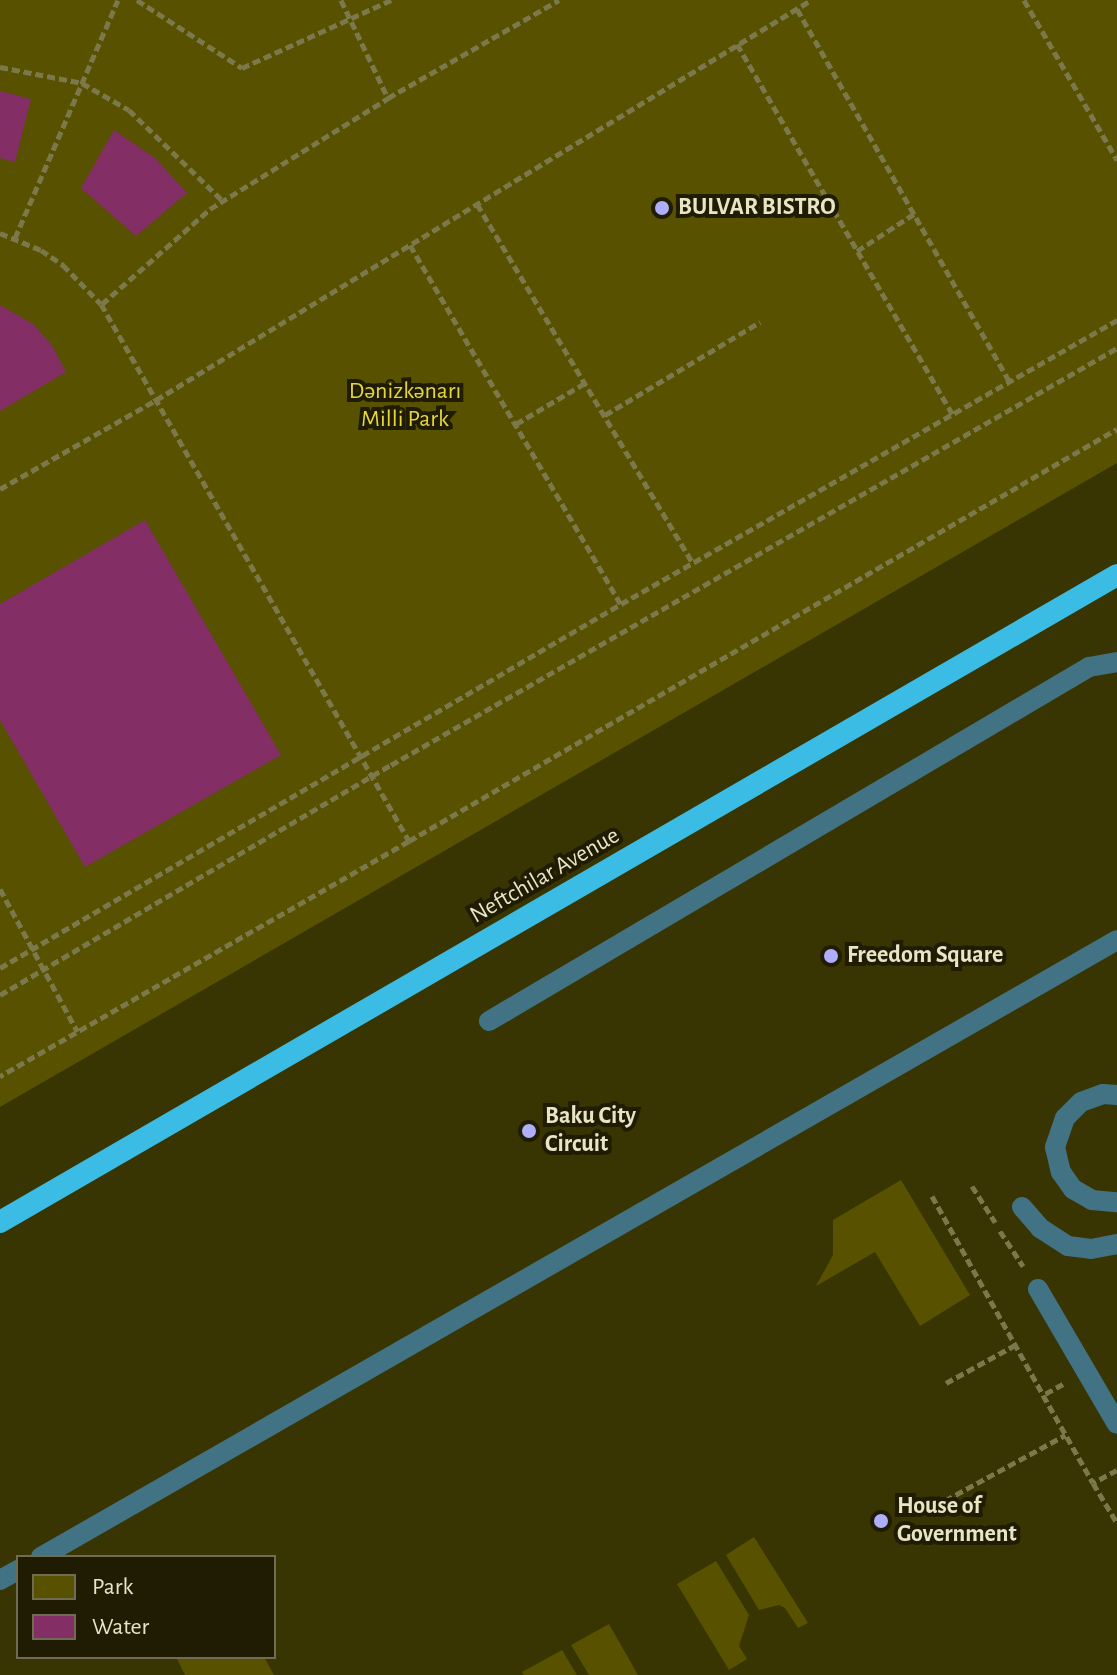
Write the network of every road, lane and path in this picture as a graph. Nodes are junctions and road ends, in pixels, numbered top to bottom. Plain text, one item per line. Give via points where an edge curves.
1 (118, 0) edge
2 (137, 0) edge
3 (341, 0) edge
4 (391, 0) edge
5 (559, 0) edge
6 (811, 0) edge
7 (1024, 0) edge
8 (797, 9) junction
9 (351, 20) junction
10 (737, 44) junction
11 (0, 67) edge
12 (82, 83) junction
13 (388, 98) junction
14 (1117, 160) edge
15 (223, 201) junction
16 (477, 204) junction
17 (914, 214) junction
18 (0, 233) edge
19 (15, 238) junction
20 (410, 245) junction
21 (857, 251) junction
22 (101, 304) junction
23 (1117, 320) edge
24 (760, 322) dead end
25 (1117, 348) edge
26 (1010, 382) junction
27 (585, 383) junction
28 (156, 400) junction
29 (605, 415) junction
30 (953, 415) junction
31 (516, 424) junction
32 (1117, 429) edge
33 (0, 489) edge
34 (693, 563) junction
35 (1117, 575) edge
36 (621, 604) junction
37 (1117, 662) edge
38 (359, 758) junction
39 (370, 777) junction
40 (409, 841) junction
41 (0, 889) edge
42 (1117, 940) edge
43 (34, 948) junction
44 (0, 968) edge
45 (44, 969) junction
46 (0, 995) edge
47 (489, 1021) dead end
48 (77, 1031) junction
49 (0, 1076) edge
50 (1117, 1095) edge
51 (972, 1186) dead end
52 (932, 1196) dead end
53 (1117, 1202) edge
54 (1022, 1207) dead end
55 (0, 1222) edge
56 (1117, 1244) edge
57 (1038, 1289) joint
58 (1015, 1345) junction
59 (946, 1383) dead end
60 (1043, 1395) dead end
61 (1117, 1424) edge
62 (1065, 1435) dead end
63 (1117, 1470) edge
64 (924, 1512) dead end
65 (1117, 1523) edge
66 (44, 1555) edge

1 - 12 path
2 - 9 path via 242,68
3 - 9 path
4 - 9 path
5 - 13 path
6 - 8 path
7 - 14 path
8 - 10 path
8 - 17 path
9 - 13 path
10 - 16 path
10 - 21 path
11 - 12 path
12 - 15 path via 129,110
12 - 19 path
13 - 15 path
15 - 22 path
16 - 20 path
16 - 27 path
17 - 21 path
17 - 26 path
18 - 19 path
19 - 22 path via 63,265
20 - 28 path
20 - 31 path
21 - 30 path
22 - 28 path
23 - 26 path
24 - 29 path
25 - 39 path
26 - 30 path
27 - 29 path
27 - 31 path
28 - 33 path
28 - 38 path
29 - 34 path
30 - 34 path
31 - 36 path
32 - 40 path
34 - 36 path
35 - 55 highway, Neftchilar Avenue
36 - 38 path
37 - 47 lane via 1089,667
38 - 39 path
38 - 43 path
39 - 40 path
39 - 45 path
40 - 48 path
41 - 43 path
42 - 66 lane
43 - 44 path
43 - 45 path
45 - 46 path
45 - 48 path
48 - 49 path
50 - 53 lane via 1081,1102 1065,1118 1055,1147 1061,1172 1073,1189 1092,1200
51 - 57 path
52 - 58 path
54 - 56 lane via 1040,1228 1068,1246
57 - 61 lane
58 - 59 path
58 - 60 path
62 - 64 path
63 - 65 path via 1093,1483

